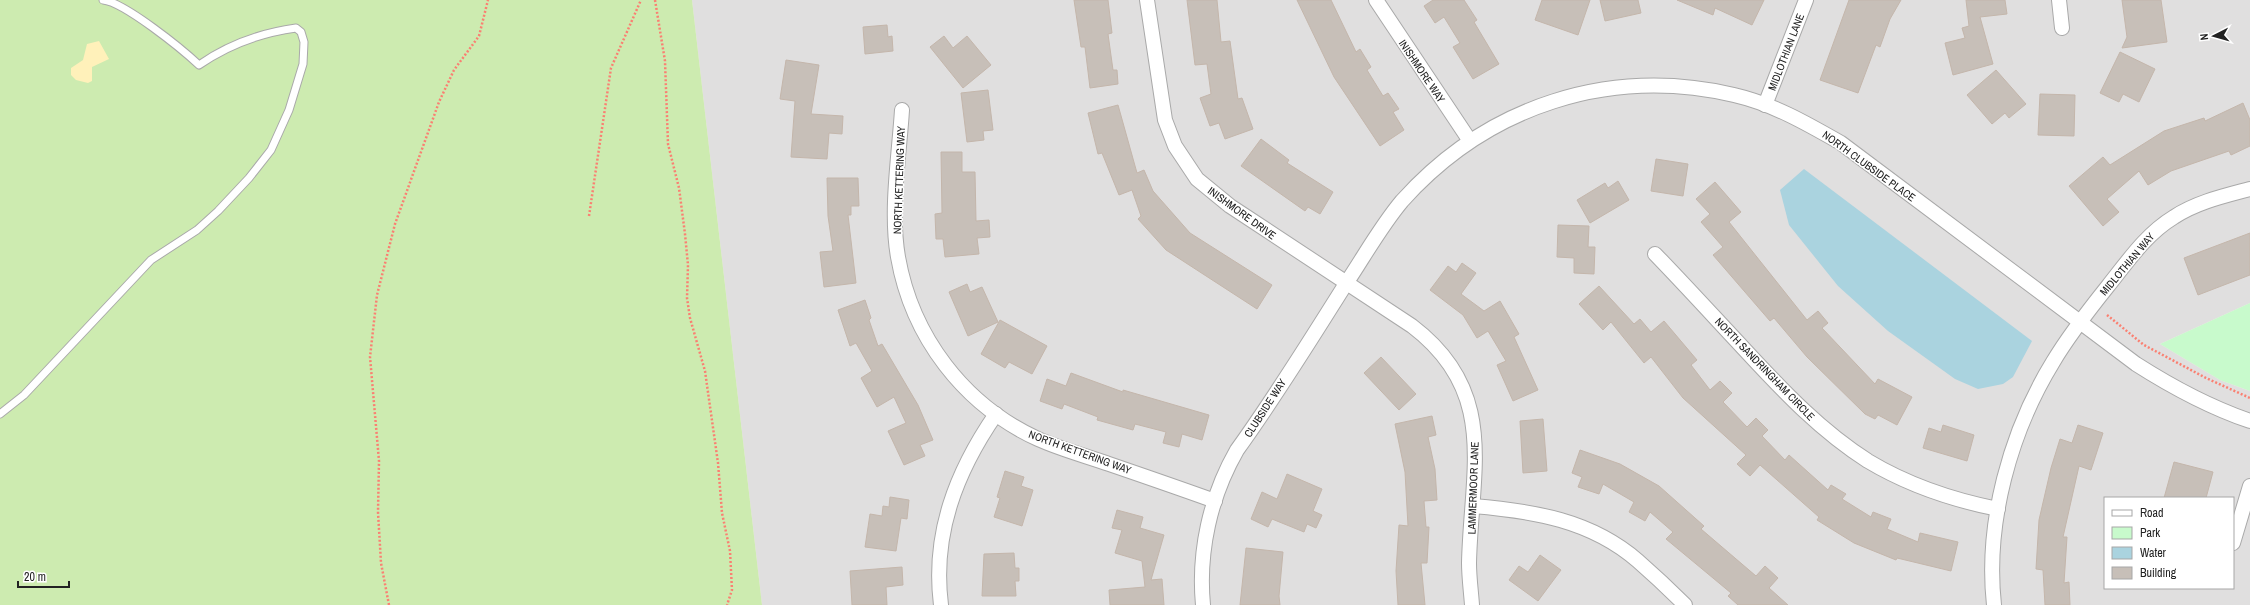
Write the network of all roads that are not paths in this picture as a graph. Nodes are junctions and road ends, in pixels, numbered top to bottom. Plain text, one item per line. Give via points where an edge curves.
1 (103, 0) edge
2 (1147, 0) edge
3 (1376, 0) edge
4 (1806, 0) edge
5 (2059, 0) edge
6 (2062, 28) dead end
7 (1765, 105) junction
8 (902, 110) dead end
9 (1470, 141) junction
10 (2250, 189) edge
11 (1381, 230) joint
12 (1655, 254) dead end
13 (1346, 284) junction
14 (2079, 323) junction
15 (0, 414) edge
16 (996, 414) junction
17 (2250, 421) edge
18 (2250, 486) edge
19 (1215, 501) junction
20 (1473, 506) junction
21 (1998, 509) junction
22 (2234, 540) edge
23 (941, 605) edge
24 (1203, 605) edge
25 (1472, 605) edge
26 (1685, 605) edge
27 (1994, 605) edge

1 - 15 lane via 110,0 131,14 184,51 198,65 244,40 296,28 301,32 304,42 303,64 289,110 271,150 249,178 197,230 151,260 24,395
2 - 13 street, INISHMORE DRIVE via 1163,113 1175,146 1186,164 1220,200
3 - 9 street, INISHMORE WAY
4 - 7 street, MIDLOTHIAN LANE
5 - 6 street
7 - 9 street, NORTH CLUBSIDE PLACE via 1735,95 1696,88 1647,85 1612,88 1574,95 1537,107
7 - 14 street, NORTH CLUBSIDE PLACE via 1807,122 1841,143
8 - 16 street, NORTH KETTERING WAY via 895,226 898,257 905,286 919,323 944,365 969,393
9 - 11 street, NORTH CLUBSIDE PLACE via 1432,171 1402,201
10 - 14 street, MIDLOTHIAN WAY via 2201,203 2161,226 2138,248
11 - 13 street, CLUBSIDE WAY
12 - 21 street, NORTH SANDRINGHAM CIRCLE via 1794,402 1843,444 1907,481 1964,502
13 - 19 street, CLUBSIDE WAY via 1237,450
13 - 20 street, LAMMERMOOR LANE via 1417,330 1430,341 1454,370 1466,395 1474,422 1476,463
14 - 17 street, NORTH CLUBSIDE PLACE via 2159,379 2213,407
14 - 21 street, MIDLOTHIAN WAY via 2052,363 2031,404 2013,449
16 - 19 street, NORTH KETTERING WAY via 1039,439
16 - 23 street via 972,451 953,493 942,536
18 - 22 street
19 - 24 street, CLUBSIDE WAY via 1207,528 1201,566
20 - 25 street, LAMMERMOOR LANE via 1470,562
20 - 26 street via 1531,512 1590,530 1638,560
21 - 27 street, MIDLOTHIAN WAY via 1992,576

